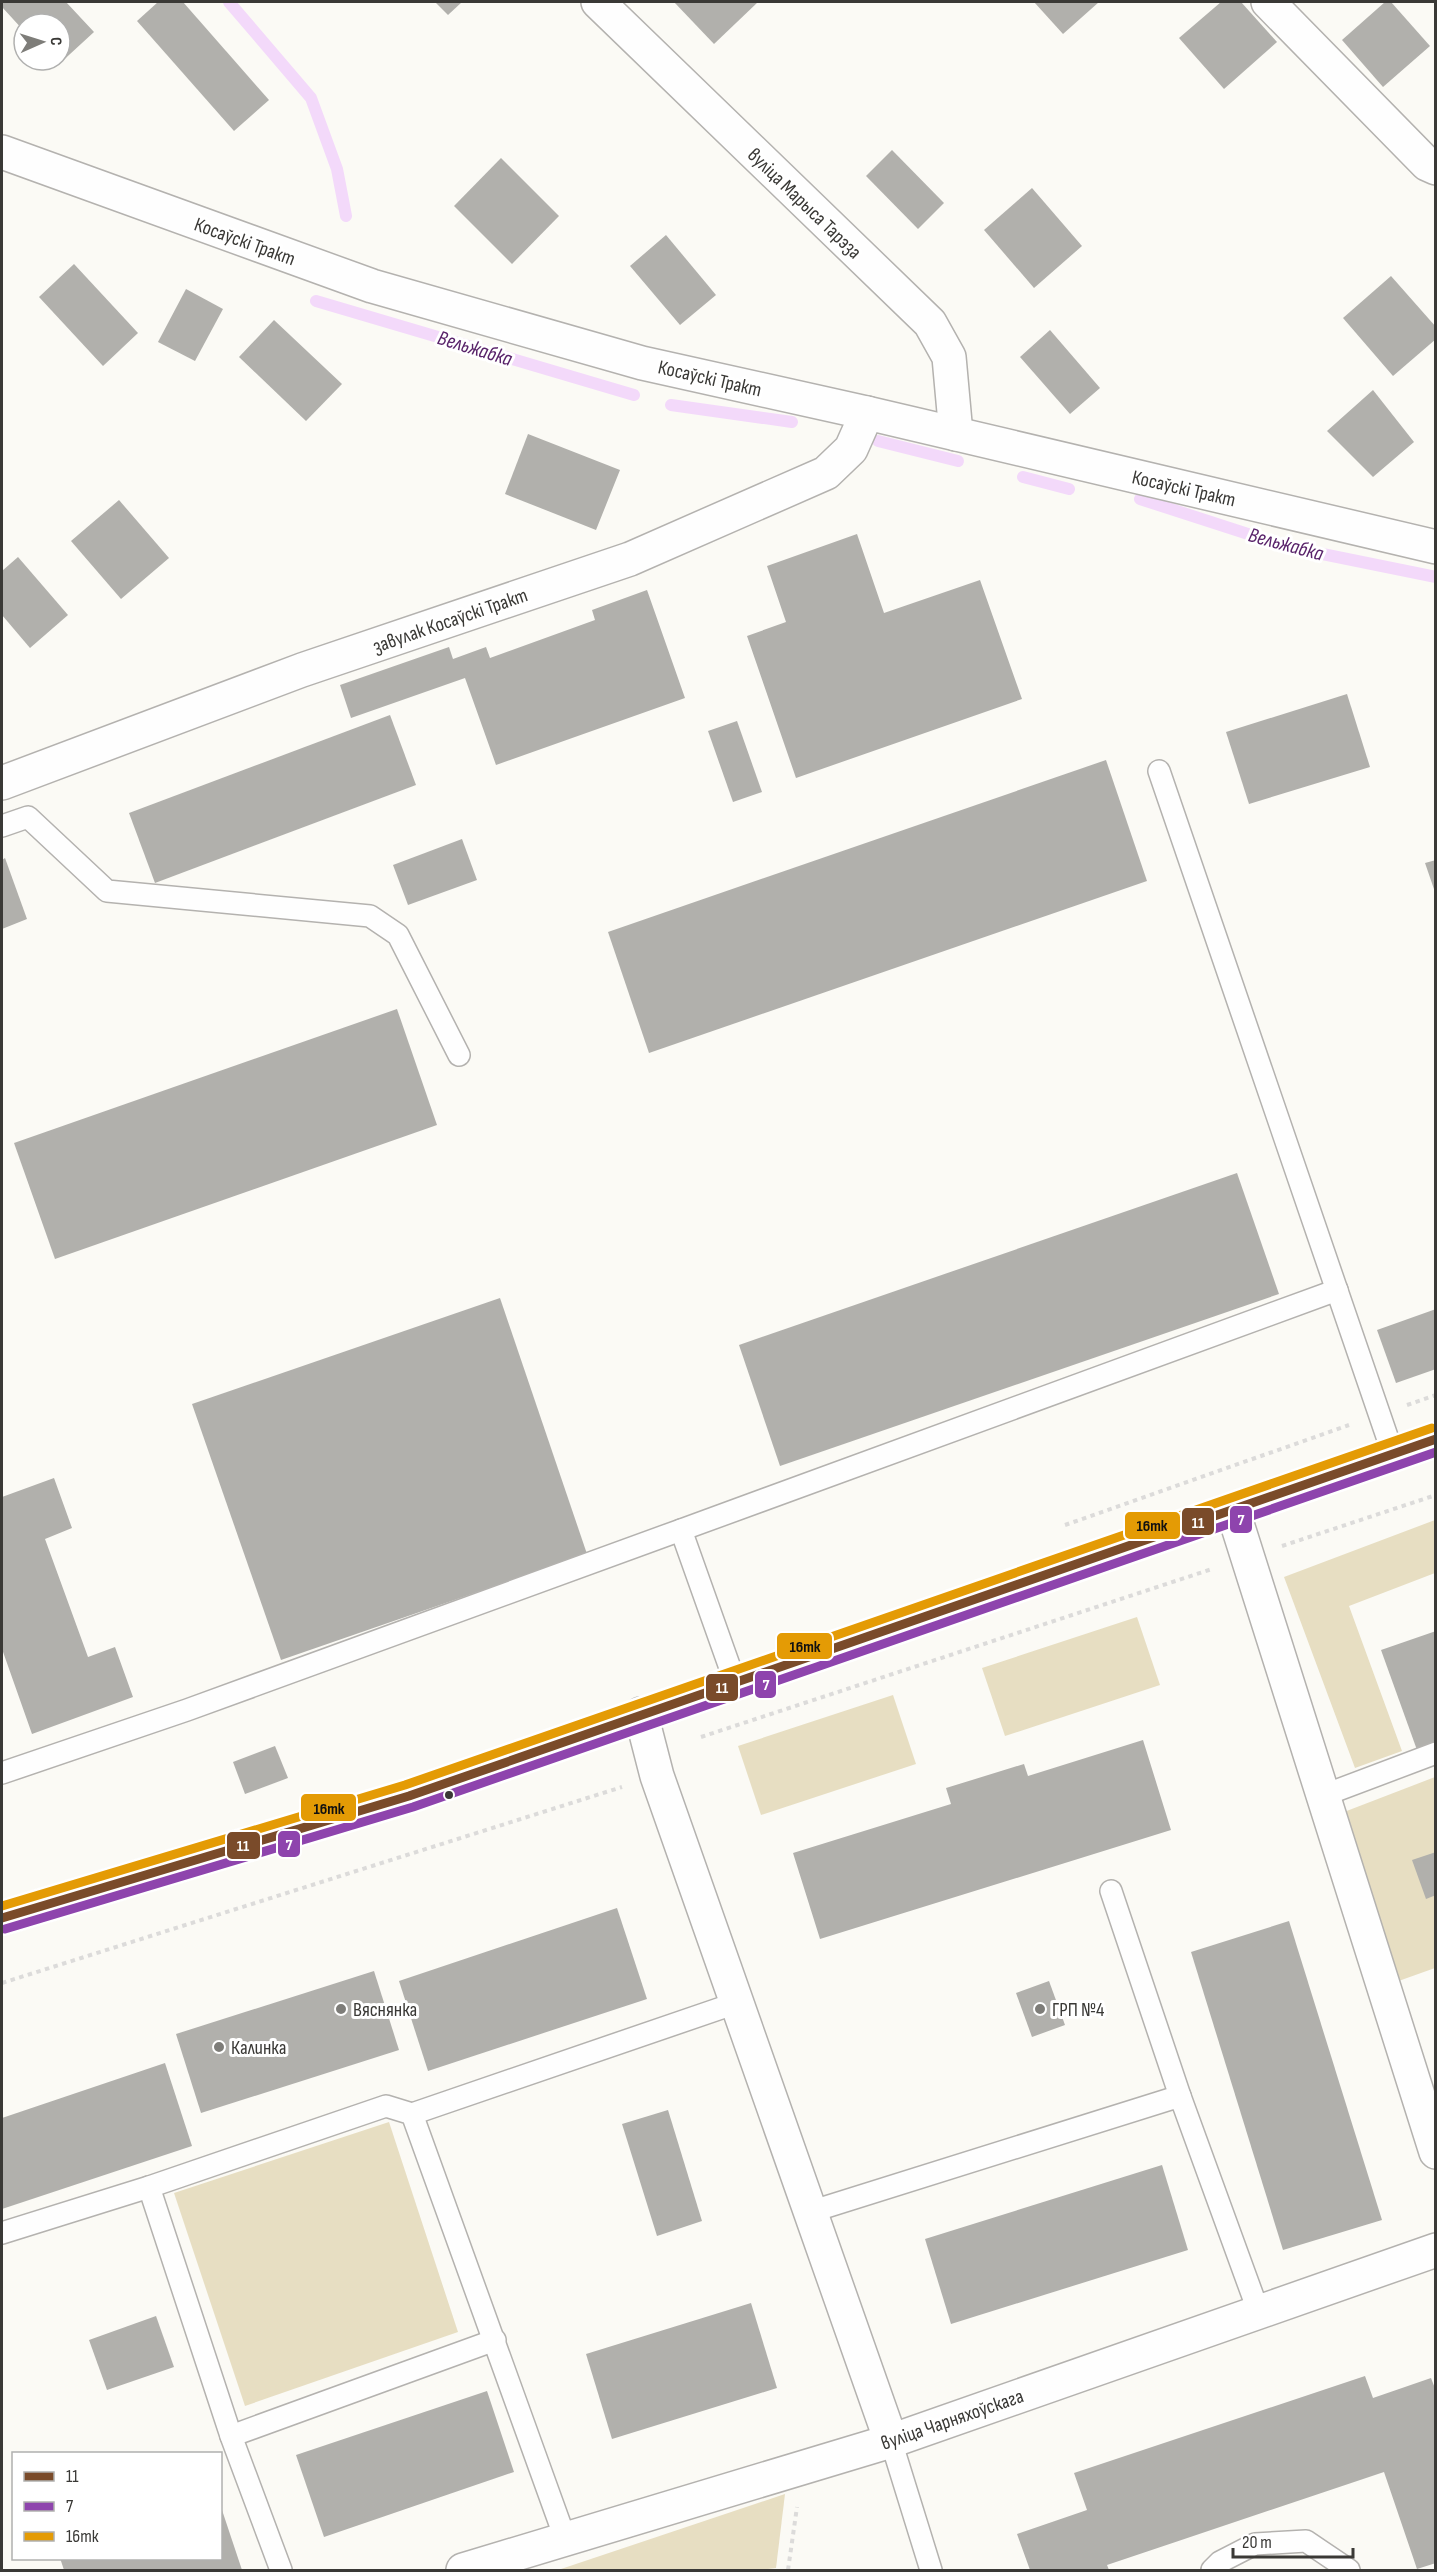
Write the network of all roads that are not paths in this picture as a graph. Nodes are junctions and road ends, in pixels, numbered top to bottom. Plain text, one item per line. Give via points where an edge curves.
1 (598, 2) edge
2 (1268, 2) edge
3 (2, 152) edge
4 (1436, 168) edge
5 (867, 413) junction
6 (956, 434) junction
7 (1436, 547) edge
8 (1159, 771) dead end
9 (2, 783) edge
10 (2, 826) edge
11 (459, 1055) dead end
12 (1337, 1290) junction
13 (1436, 1439) edge
14 (1393, 1454) junction
15 (1233, 1510) junction
16 (681, 1530) junction
17 (735, 1682) junction
18 (641, 1714) junction
19 (1436, 1753) edge
20 (2, 1773) edge
21 (1322, 1796) junction
22 (1111, 1891) dead end
23 (2, 1918) edge
24 (736, 2003) junction
25 (1180, 2096) junction
26 (412, 2114) junction
27 (1436, 2152) edge
28 (149, 2187) junction
29 (810, 2212) junction
30 (2, 2233) edge
31 (1436, 2250) edge
32 (1259, 2313) junction
33 (495, 2340) junction
34 (231, 2436) junction
35 (891, 2441) junction
36 (565, 2538) junction
37 (281, 2571) edge
38 (463, 2571) edge
39 (931, 2571) edge
40 (1212, 2571) edge
41 (1349, 2571) edge

1 - 6 street, вуліца Марыса Тарэза via 930,323 949,357
2 - 4 street via 1426,164
3 - 5 street, Косаўскі Тракт via 372,286 642,363
5 - 6 street, Косаўскі Тракт
5 - 9 street, завулак Косаўскі Тракт via 851,449 826,473 630,559 302,670
6 - 7 street, Косаўскі Тракт
8 - 12 lane
10 - 11 lane via 28,817 107,891 370,916 398,935
12 - 14 lane
12 - 16 lane
13 - 14 highway
14 - 15 highway
15 - 17 highway
15 - 21 street
16 - 17 lane
16 - 20 lane via 187,1710
17 - 18 highway
18 - 23 highway via 408,1796
18 - 24 street via 654,1765
19 - 21 lane
21 - 27 street
22 - 25 lane
24 - 26 lane
24 - 29 street
25 - 29 lane
25 - 32 lane
26 - 28 lane via 386,2106
26 - 33 lane
28 - 30 lane
28 - 34 lane
29 - 35 street
31 - 32 street, вуліца Чарняхоўскага
32 - 35 street, вуліца Чарняхоўскага
33 - 34 lane
33 - 36 lane
34 - 37 lane
35 - 36 street, вуліца Чарняхоўскага
35 - 39 lane
36 - 38 street, вуліца Чарняхоўскага
40 - 41 lane via 1220,2562 1255,2544 1306,2541

